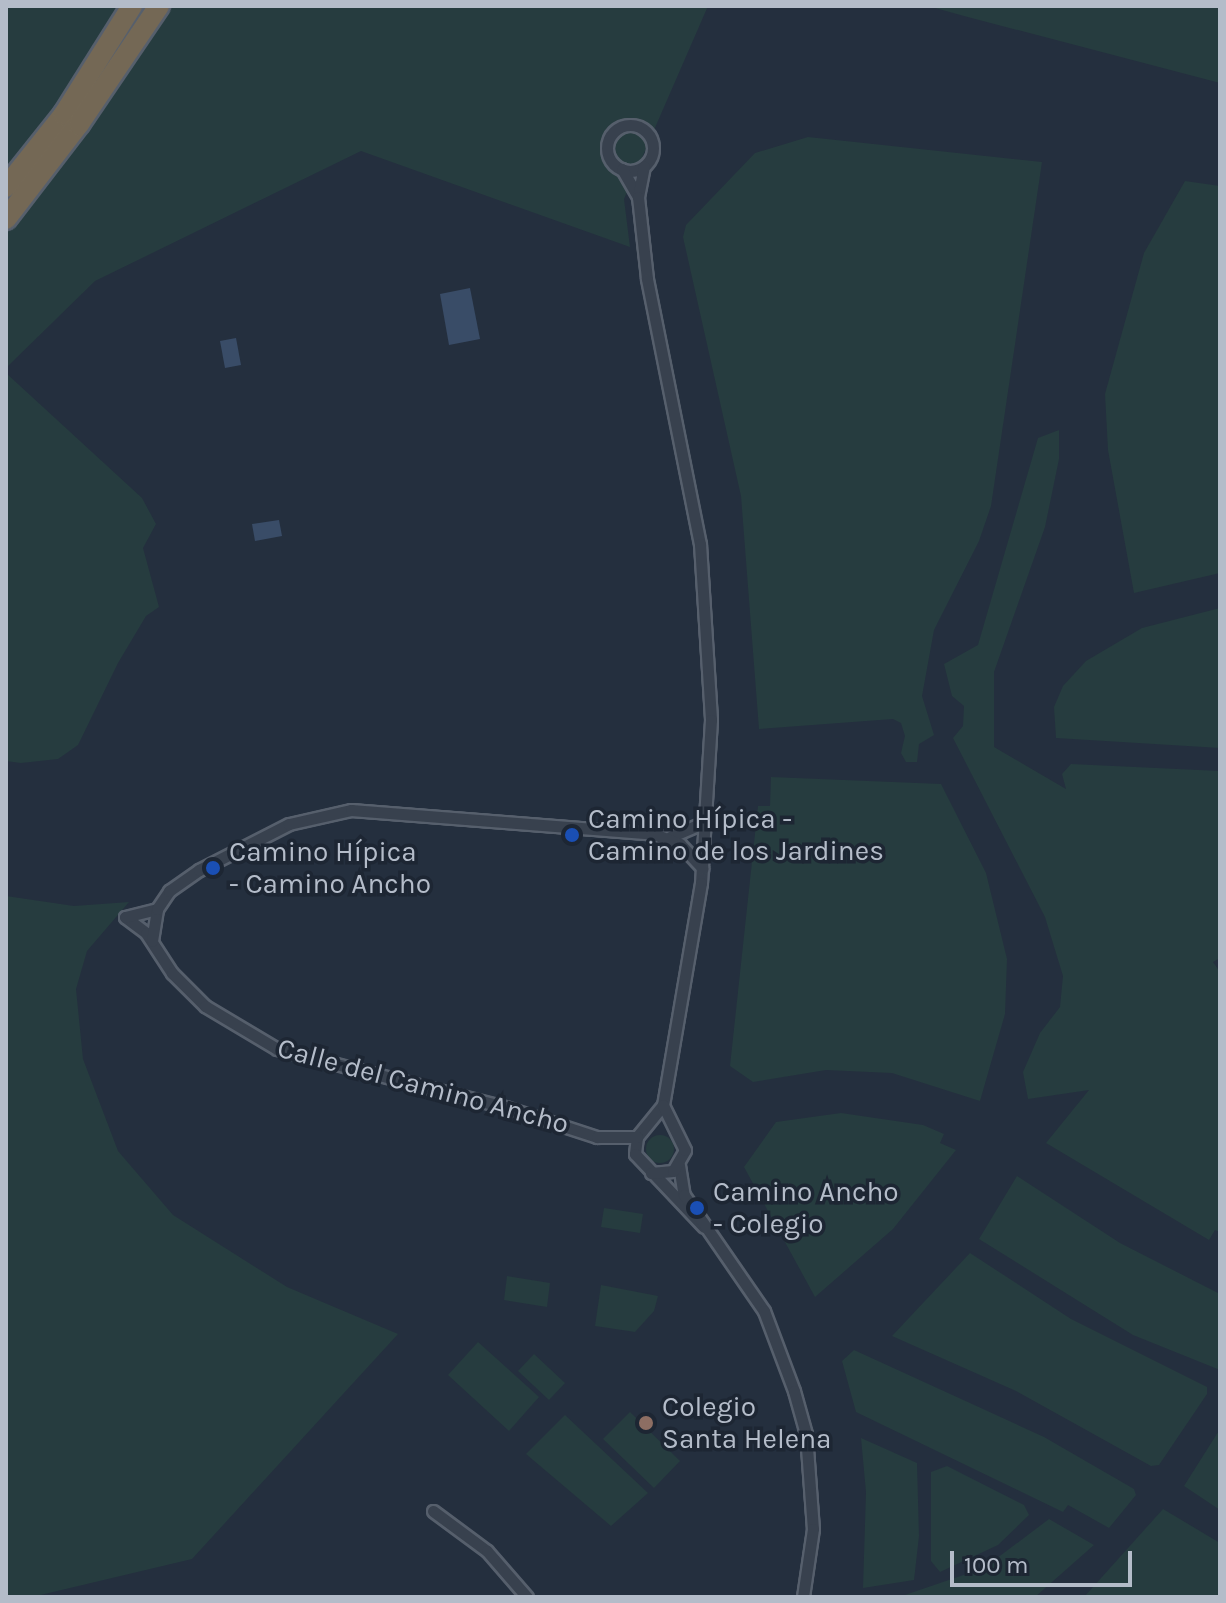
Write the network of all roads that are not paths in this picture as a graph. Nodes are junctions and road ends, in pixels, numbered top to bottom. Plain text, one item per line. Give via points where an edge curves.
1 (159, 6) edge
2 (128, 13) edge
3 (6, 164) edge
4 (644, 167) junction
5 (622, 169) junction
6 (6, 187) edge
7 (638, 197) junction
8 (6, 219) edge
9 (707, 821) junction
10 (670, 837) junction
11 (702, 868) junction
12 (157, 909) junction
13 (152, 941) junction
14 (663, 1105) junction
15 (649, 1126) junction
16 (674, 1128) junction
17 (637, 1137) junction
18 (679, 1165) junction
19 (650, 1172) junction
20 (704, 1227) junction
21 (433, 1511) dead end
22 (527, 1597) edge
23 (803, 1597) edge

1 - 8 highway
2 - 3 highway via 40,130
2 - 6 highway via 64,114
4 - 5 street
4 - 5 street via 653,151 651,138 631,125 618,128 607,143 612,162
4 - 7 street
5 - 7 street
7 - 9 street via 647,279 700,544 710,663
9 - 10 street
9 - 11 street
10 - 11 street
10 - 12 street via 351,810 289,824 248,841 169,891
11 - 14 street
12 - 13 street
12 - 13 street, Calle del Camino Ancho via 125,917
13 - 17 street, Calle del Camino Ancho via 172,973 205,1006 277,1049 505,1107 597,1137
14 - 15 street
14 - 16 street
15 - 16 street
15 - 17 street
16 - 18 street via 685,1150
17 - 19 street via 638,1162
18 - 19 street via 666,1173
18 - 20 street via 684,1195
19 - 20 street
20 - 23 street via 764,1311 806,1434 813,1529
21 - 22 street via 487,1551

